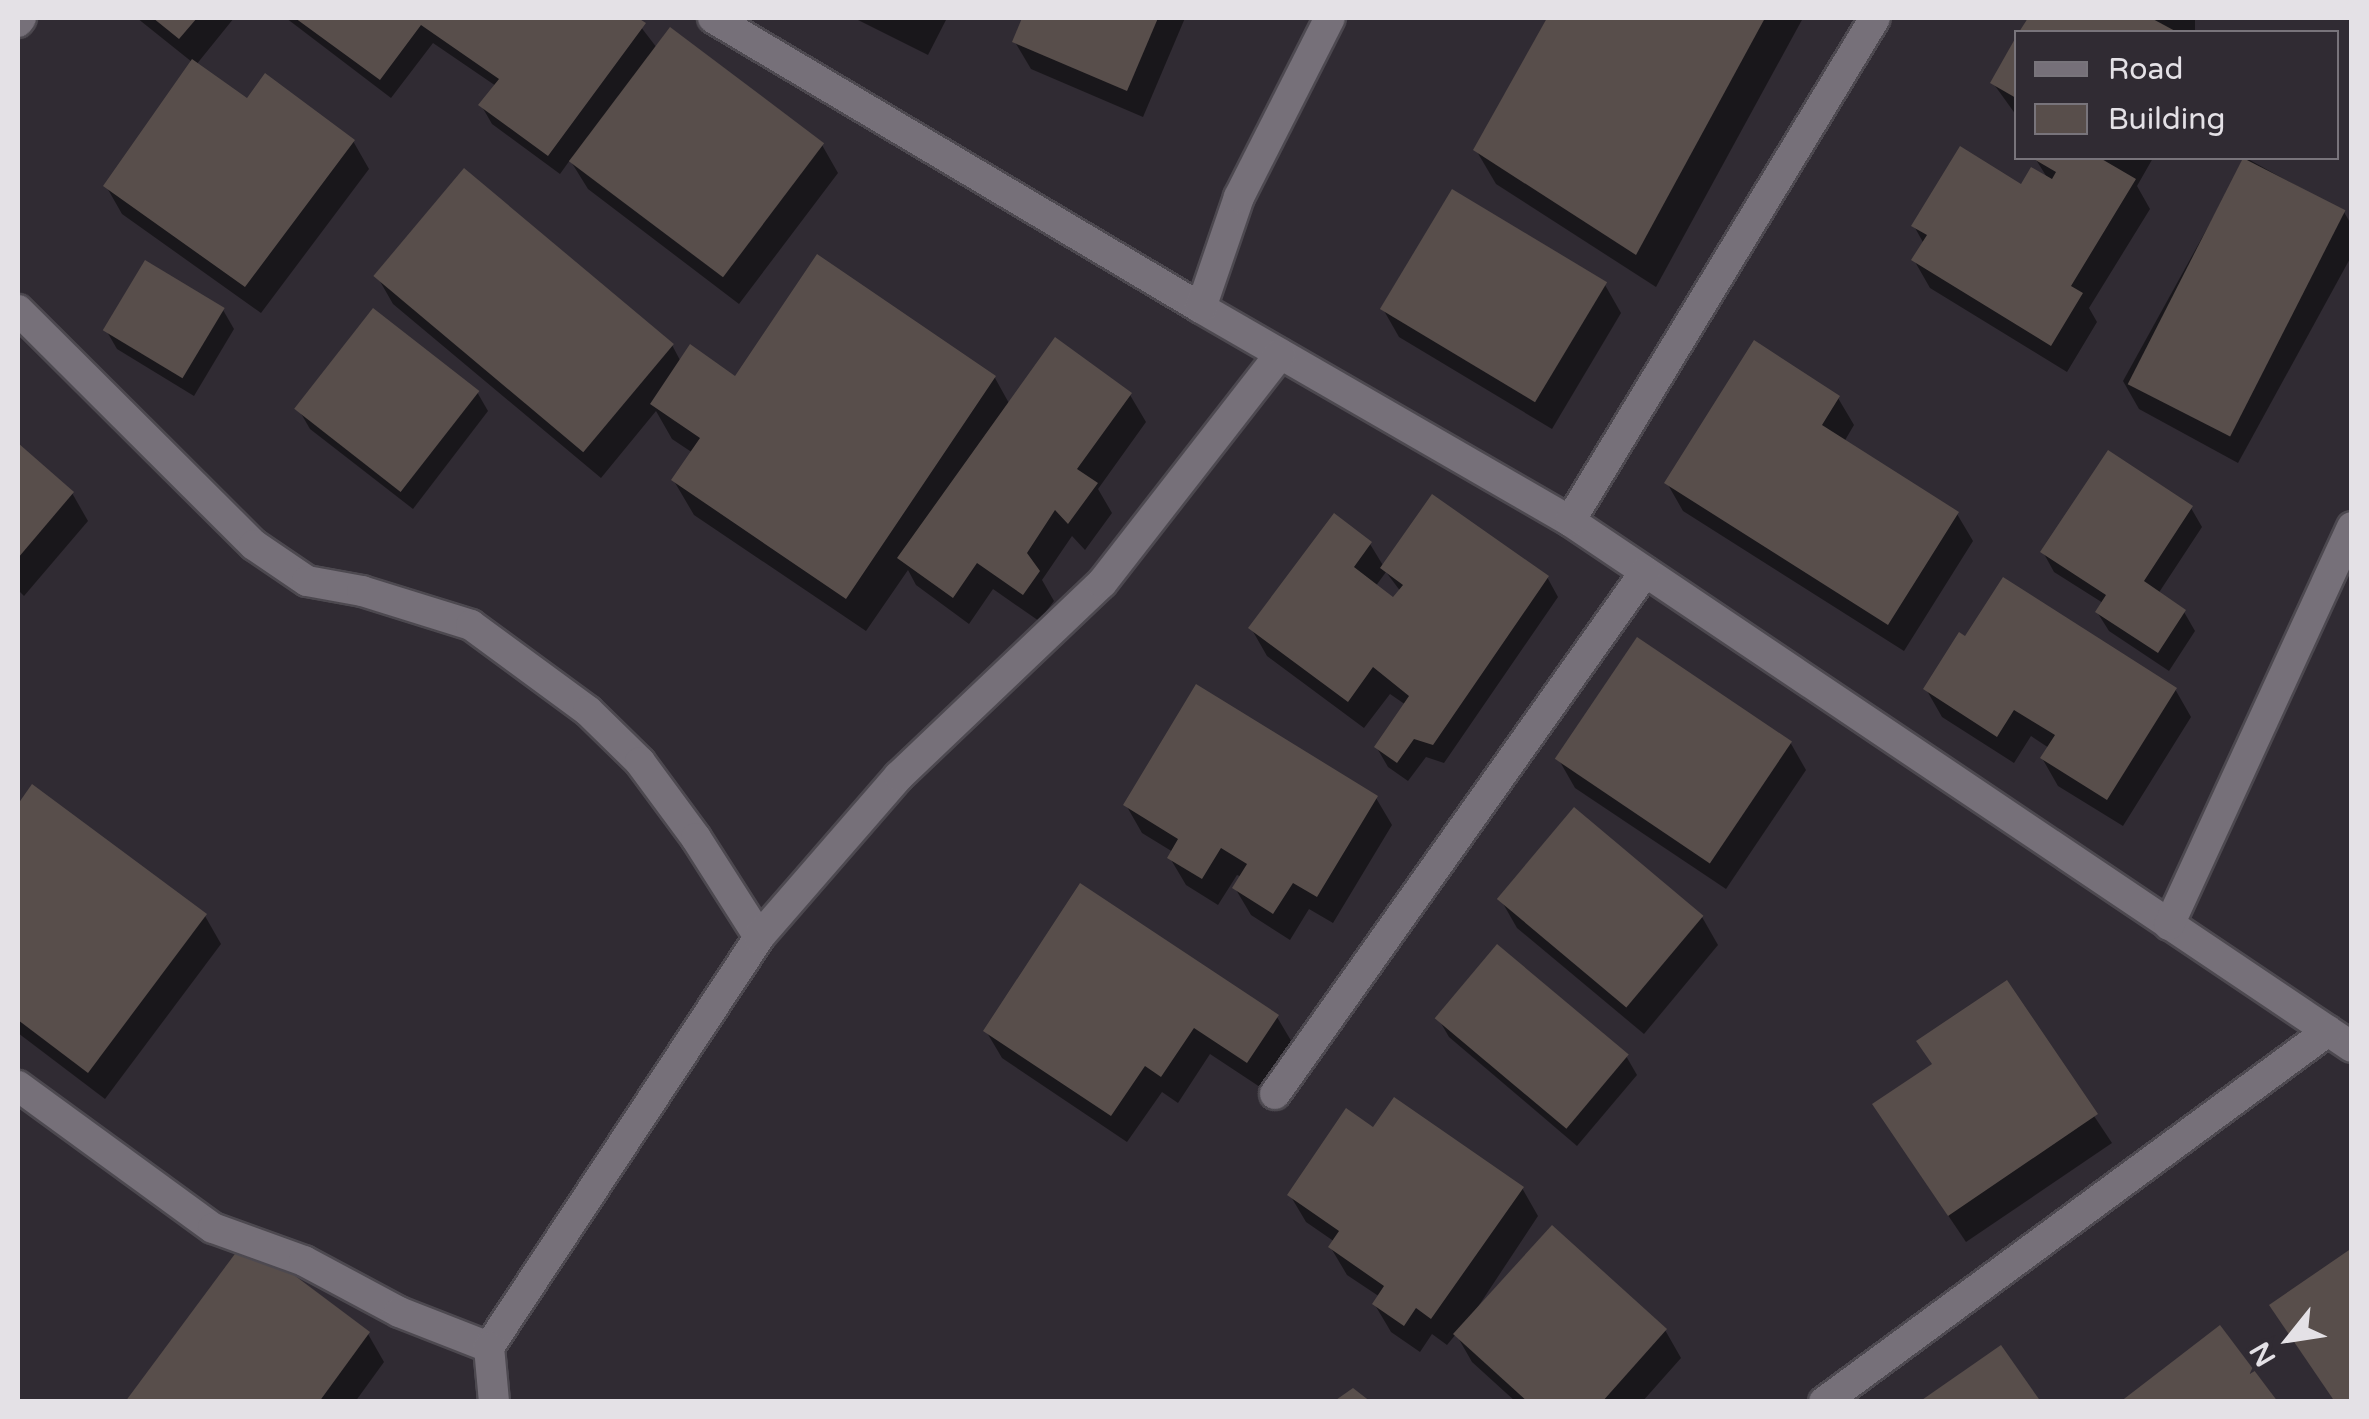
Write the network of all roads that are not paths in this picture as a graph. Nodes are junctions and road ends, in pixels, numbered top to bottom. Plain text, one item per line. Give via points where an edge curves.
1 (713, 18) edge
2 (1330, 18) edge
3 (1875, 18) edge
4 (1200, 308) junction
5 (18, 310) edge
6 (1280, 354) junction
7 (1570, 520) junction
8 (2352, 527) edge
9 (1646, 572) junction
10 (2169, 924) junction
11 (759, 936) junction
12 (2340, 1039) edge
13 (18, 1086) edge
14 (1275, 1094) dead end
15 (489, 1347) junction
16 (494, 1402) edge
17 (1824, 1402) edge

1 - 4 street
2 - 4 street via 1238,197
3 - 7 street
4 - 6 street
5 - 11 street via 254,545 307,581 471,625 588,711 640,762
6 - 7 street
6 - 11 street via 1102,583 898,776
7 - 9 street
8 - 10 street
9 - 10 street
9 - 14 street
10 - 12 street
11 - 15 street
12 - 17 street
13 - 15 street via 212,1228 304,1261 399,1312
15 - 16 street

